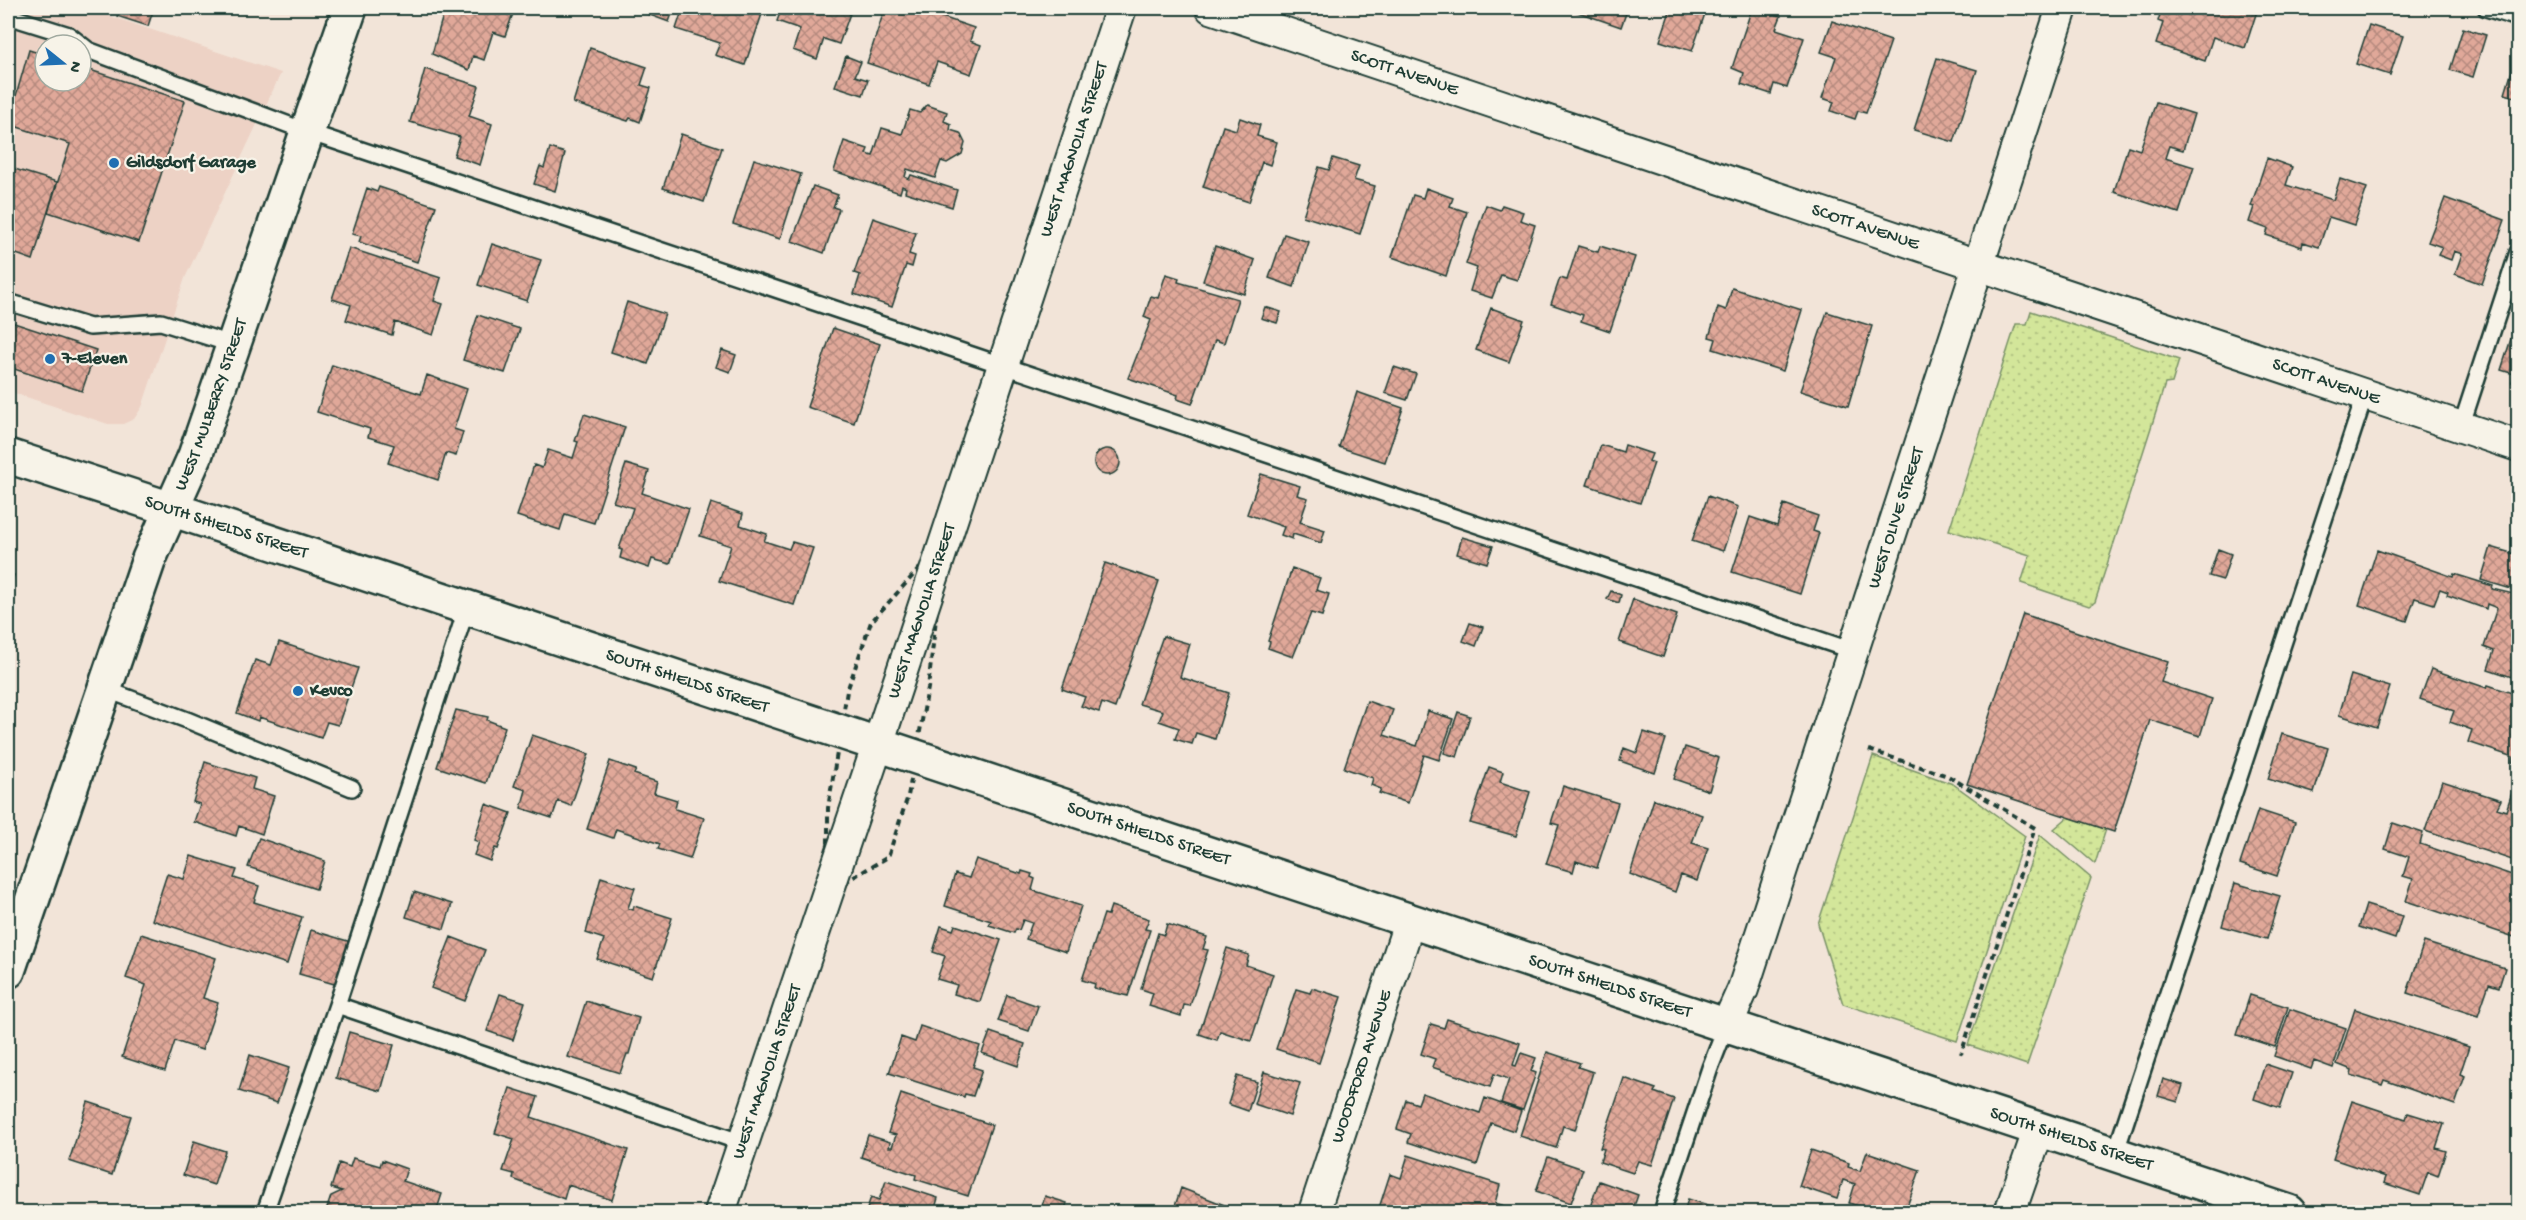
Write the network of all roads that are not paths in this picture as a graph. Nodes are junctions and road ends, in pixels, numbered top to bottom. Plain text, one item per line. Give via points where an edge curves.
1 (351, 8) edge
2 (1121, 8) edge
3 (1211, 8) edge
4 (2062, 8) edge
5 (2486, 8) edge
6 (8, 16) edge
7 (2518, 18) edge
8 (308, 132) junction
9 (2518, 252) edge
10 (1977, 265) junction
11 (8, 302) edge
12 (234, 345) junction
13 (1002, 365) junction
14 (2365, 395) junction
15 (2461, 427) junction
16 (2518, 446) edge
17 (8, 456) edge
18 (171, 509) junction
19 (466, 610) junction
20 (1853, 651) junction
21 (105, 689) junction
22 (878, 744) junction
23 (352, 788) dead end
24 (1410, 920) junction
25 (8, 970) edge
26 (337, 1005) junction
27 (1726, 1027) junction
28 (2039, 1129) junction
29 (743, 1143) junction
30 (2115, 1154) junction
31 (265, 1212) edge
32 (720, 1212) edge
33 (1314, 1212) edge
34 (1662, 1212) edge
35 (2010, 1212) edge
36 (2289, 1212) edge

1 - 8 main road, WEST MULBERRY STREET
2 - 13 street, WEST MAGNOLIA STREET
3 - 10 street, SCOTT AVENUE
4 - 10 street, WEST OLIVE STREET
5 - 7 lane
6 - 8 lane via 69,35 88,50
8 - 12 main road, WEST MULBERRY STREET
8 - 13 lane
9 - 15 lane
10 - 14 street, SCOTT AVENUE
10 - 20 street, WEST OLIVE STREET
11 - 12 lane via 90,327 160,322
12 - 18 main road, WEST MULBERRY STREET via 195,456
13 - 20 lane
13 - 22 street, WEST MAGNOLIA STREET
14 - 15 street, SCOTT AVENUE
14 - 30 lane
15 - 16 street, SCOTT AVENUE
17 - 18 main road, SOUTH SHIELDS STREET
18 - 19 main road, SOUTH SHIELDS STREET
18 - 21 main road, WEST MULBERRY STREET via 149,559
19 - 22 main road, SOUTH SHIELDS STREET
19 - 26 lane
20 - 27 street, WEST OLIVE STREET via 1743,989
21 - 23 lane
21 - 25 main road, WEST MULBERRY STREET
22 - 24 main road, SOUTH SHIELDS STREET
22 - 29 street, WEST MAGNOLIA STREET
24 - 27 main road, SOUTH SHIELDS STREET
24 - 33 street, WOODFORD AVENUE
26 - 29 lane
26 - 31 lane
27 - 28 main road, SOUTH SHIELDS STREET
27 - 34 lane
28 - 30 main road, SOUTH SHIELDS STREET
28 - 35 street
29 - 32 street, WEST MAGNOLIA STREET
30 - 36 main road, SOUTH SHIELDS STREET

